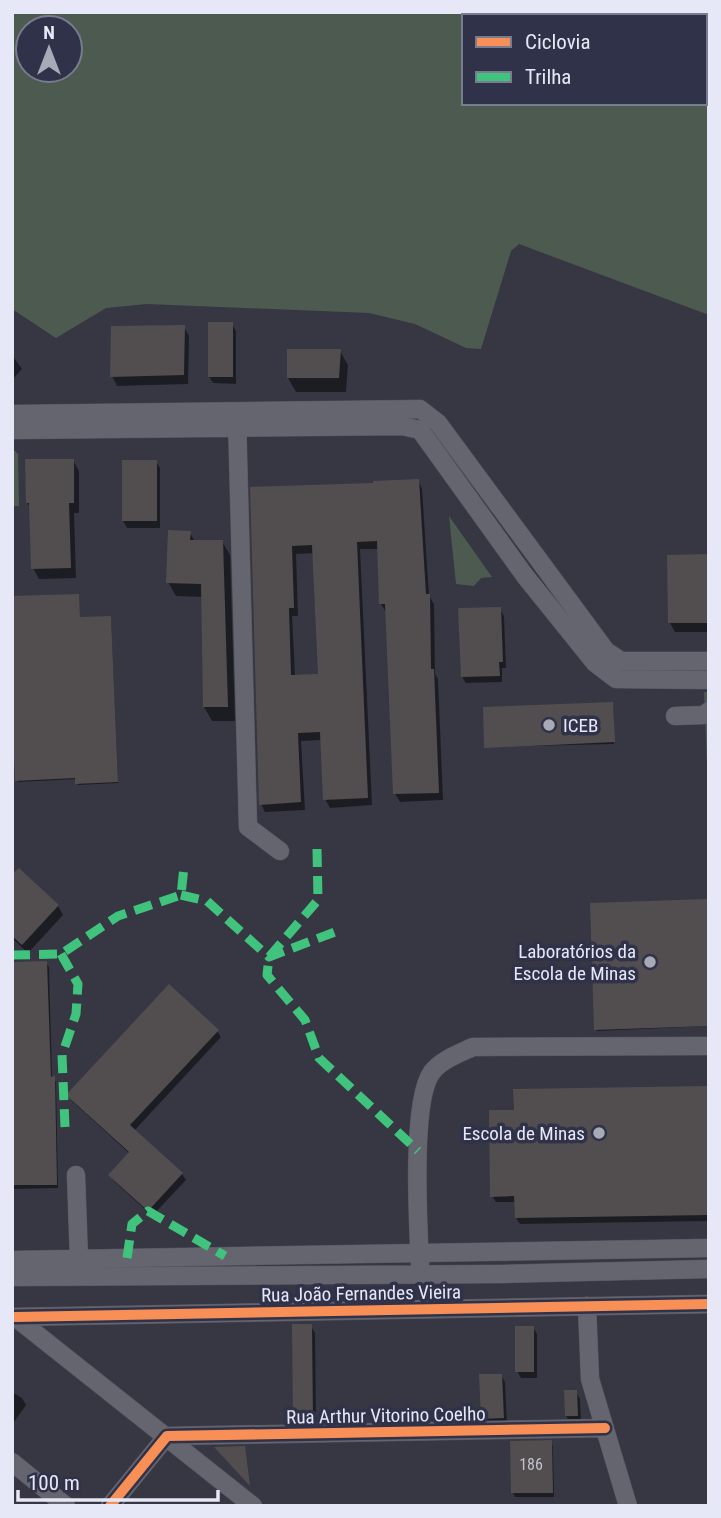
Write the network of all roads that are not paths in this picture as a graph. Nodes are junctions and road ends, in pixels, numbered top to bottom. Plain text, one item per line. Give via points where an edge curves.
1 (12, 414) edge
2 (237, 420) junction
3 (12, 430) edge
4 (542, 565) junction
5 (525, 576) junction
6 (709, 661) edge
7 (709, 680) edge
8 (709, 711) edge
9 (675, 716) dead end
10 (280, 851) dead end
11 (709, 1046) edge
12 (76, 1175) dead end
13 (709, 1248) edge
14 (554, 1252) junction
15 (420, 1254) junction
16 (79, 1259) junction
17 (12, 1261) edge
18 (709, 1269) edge
19 (554, 1273) junction
20 (420, 1274) junction
21 (12, 1278) edge
22 (709, 1304) edge
23 (587, 1306) junction
24 (605, 1428) junction
25 (167, 1436) junction
26 (12, 1462) edge
27 (66, 1506) edge
28 (110, 1506) edge
29 (253, 1506) edge
30 (628, 1506) edge

1 - 2 street
2 - 3 street
2 - 4 street via 420,409 438,423
2 - 5 street via 420,430
2 - 10 street via 248,827
4 - 5 street
4 - 6 street via 606,651 621,661
5 - 7 street via 595,663 615,678
8 - 9 street
11 - 15 street via 473,1047 452,1057 433,1071 424,1089 418,1151
12 - 16 street
13 - 14 street
14 - 15 street
14 - 19 street
15 - 16 street
15 - 20 street
16 - 17 street
18 - 19 street
19 - 20 street
20 - 21 street
22 - 23 street, Rua João Fernandes Vieira
23 - 24 street via 590,1379
23 - 25 street, Rua João Fernandes Vieira via 15,1317
24 - 25 street, Rua Arthur Vitorino Coelho
24 - 30 street
25 - 28 street
25 - 29 street
26 - 27 street

